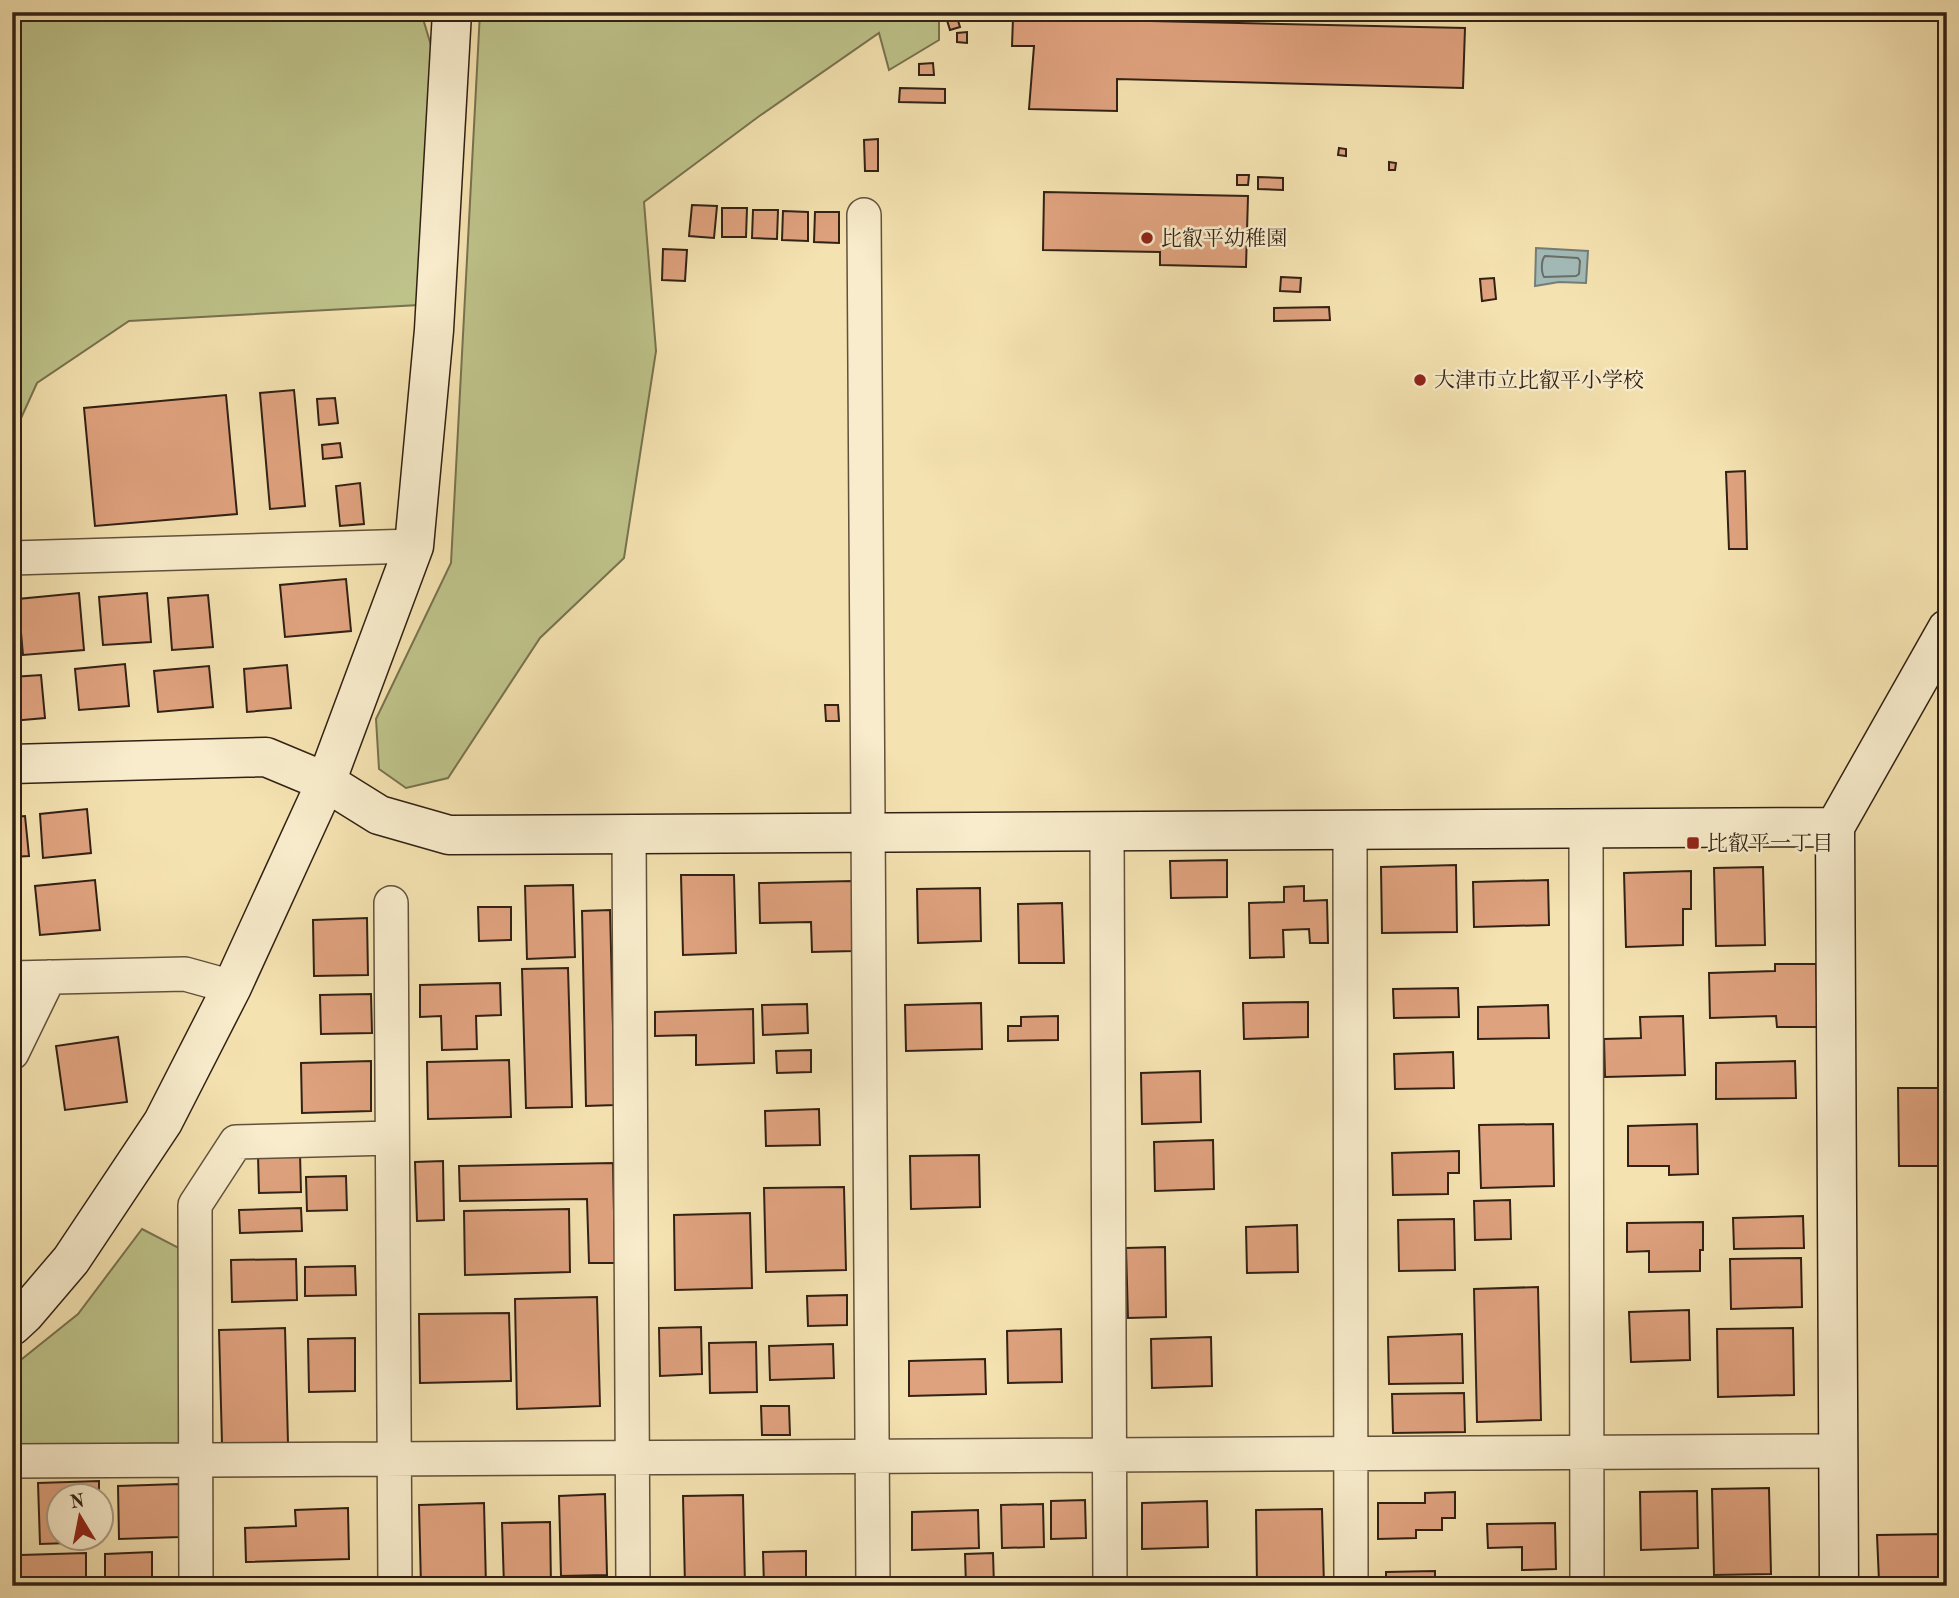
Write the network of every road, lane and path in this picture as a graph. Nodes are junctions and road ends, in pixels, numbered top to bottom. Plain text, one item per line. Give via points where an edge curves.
1 (452, 12) edge
2 (864, 215) dead end
3 (414, 546) junction
4 (12, 558) edge
5 (1947, 629) edge
6 (12, 764) edge
7 (326, 782) junction
8 (1835, 827) junction
9 (1586, 828) junction
10 (1350, 829) junction
11 (1107, 831) junction
12 (868, 832) junction
13 (629, 834) junction
14 (391, 902) dead end
15 (49, 977) junction
16 (12, 978) edge
17 (232, 987) junction
18 (12, 1054) edge
19 (392, 1138) junction
20 (12, 1326) edge
21 (1839, 1451) junction
22 (1587, 1453) junction
23 (1110, 1455) junction
24 (1351, 1455) junction
25 (872, 1457) junction
26 (633, 1458) junction
27 (195, 1460) junction
28 (394, 1460) junction
29 (12, 1461) edge
30 (196, 1586) edge
31 (395, 1586) edge
32 (634, 1586) edge
33 (873, 1586) edge
34 (1110, 1586) edge
35 (1351, 1586) edge
36 (1587, 1586) edge
37 (1839, 1586) edge

1 - 3 street via 434,330
2 - 12 street
3 - 4 street
3 - 7 street
5 - 8 street
6 - 7 street via 266,757
7 - 13 street via 379,815 449,835
7 - 17 street
8 - 9 street
8 - 21 street
9 - 10 street
9 - 22 street
10 - 11 street
10 - 24 street
11 - 12 street
11 - 23 street
12 - 13 street
12 - 25 street
13 - 26 street
14 - 19 street
15 - 16 street
15 - 17 street via 185,974
15 - 18 street
17 - 20 street via 163,1122 71,1260
19 - 27 street via 236,1142 195,1205
19 - 28 street
21 - 22 street
21 - 37 street
22 - 24 street
22 - 36 street
23 - 24 street
23 - 25 street
23 - 34 street
24 - 35 street
25 - 26 street
25 - 33 street
26 - 28 street
26 - 32 street
27 - 28 street
27 - 29 street
27 - 30 street
28 - 31 street

